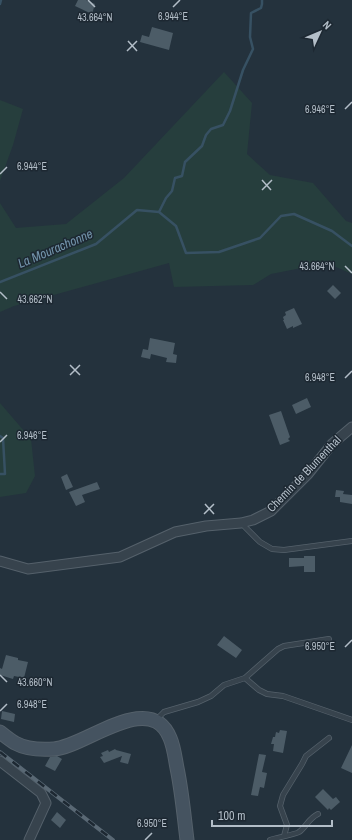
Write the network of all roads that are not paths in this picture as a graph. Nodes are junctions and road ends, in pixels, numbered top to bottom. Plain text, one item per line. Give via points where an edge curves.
1 (352, 427) edge
2 (241, 523) junction
3 (352, 541) edge
4 (0, 561) edge
5 (329, 639) dead end
6 (246, 678) junction
7 (352, 720) edge
8 (155, 721) junction
9 (0, 732) edge
10 (329, 738) dead end
11 (0, 761) edge
12 (318, 814) dead end
13 (284, 836) junction
14 (29, 840) edge
15 (187, 840) edge
16 (270, 840) edge

1 - 2 street, Chemin de Blumenthal via 332,444 308,474 271,511
2 - 3 lane via 260,542 272,549 284,550
2 - 4 street, Chemin de Blumenthal via 175,532 120,558 28,569
5 - 6 lane via 284,646
6 - 7 lane via 267,694 283,696
6 - 8 lane via 224,685 211,696 198,702 164,712
8 - 9 street via 144,718 120,722 66,747 54,749 26,747 15,743
8 - 15 street via 165,729 173,747 182,793
10 - 13 lane via 306,756 282,795 280,806 286,825
11 - 14 street via 41,793 46,803
12 - 13 lane via 298,833
13 - 16 lane

